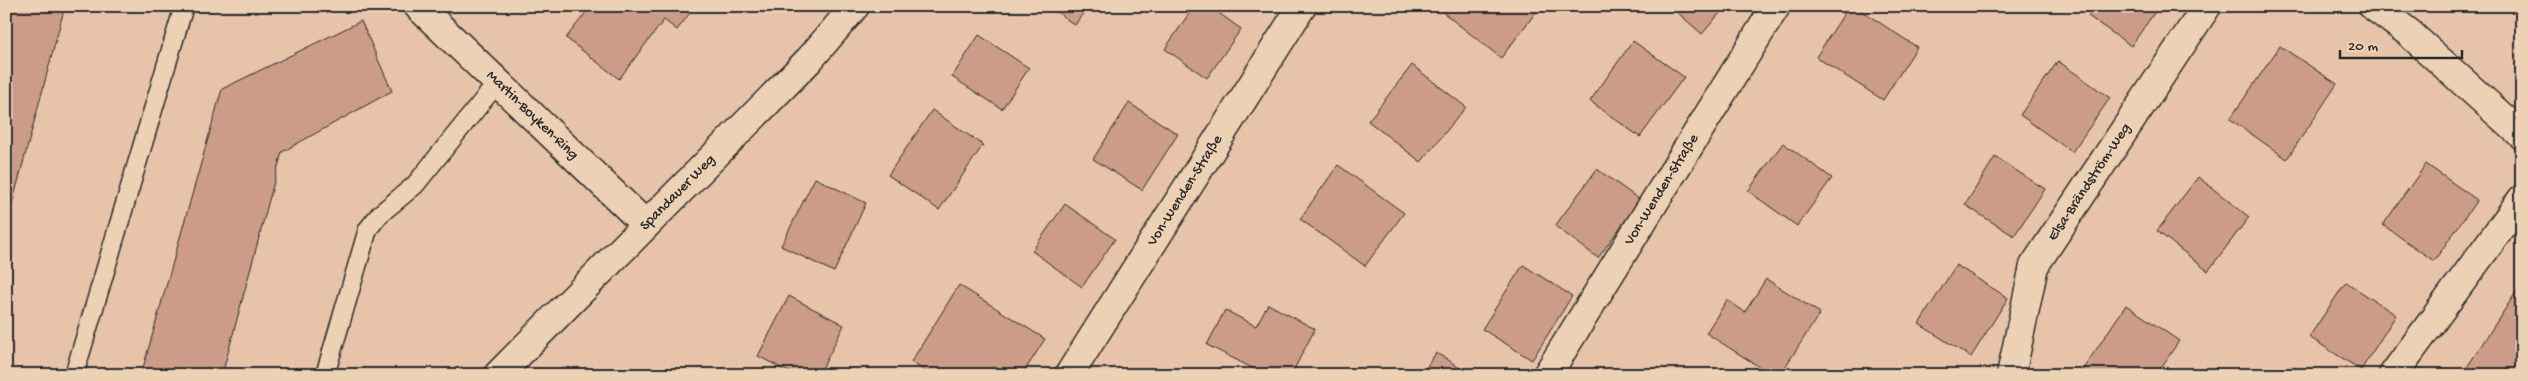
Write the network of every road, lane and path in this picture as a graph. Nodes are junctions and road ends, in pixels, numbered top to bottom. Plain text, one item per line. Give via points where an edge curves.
1 (184, 6) edge
2 (418, 6) edge
3 (855, 6) edge
4 (1302, 6) edge
5 (1776, 6) edge
6 (2208, 6) edge
7 (2372, 6) edge
8 (497, 83) junction
9 (2522, 135) edge
10 (2522, 198) edge
11 (645, 224) junction
12 (74, 375) edge
13 (325, 375) edge
14 (498, 375) edge
15 (1069, 375) edge
16 (1547, 375) edge
17 (2011, 375) edge
18 (2393, 375) edge

1 - 12 lane
2 - 8 street, Martin-Boyken-Ring
3 - 11 street, Spandauer Weg via 809,60
4 - 15 street, Von-Wenden-Straße
5 - 16 street, Von-Wenden-Straße
6 - 17 street, Elsa-Brändström-Weg via 2034,266
7 - 9 street via 2408,32
8 - 11 street, Martin-Boyken-Ring
8 - 13 lane via 414,185 380,214 368,229
10 - 18 street
11 - 14 street, Spandauer Weg

